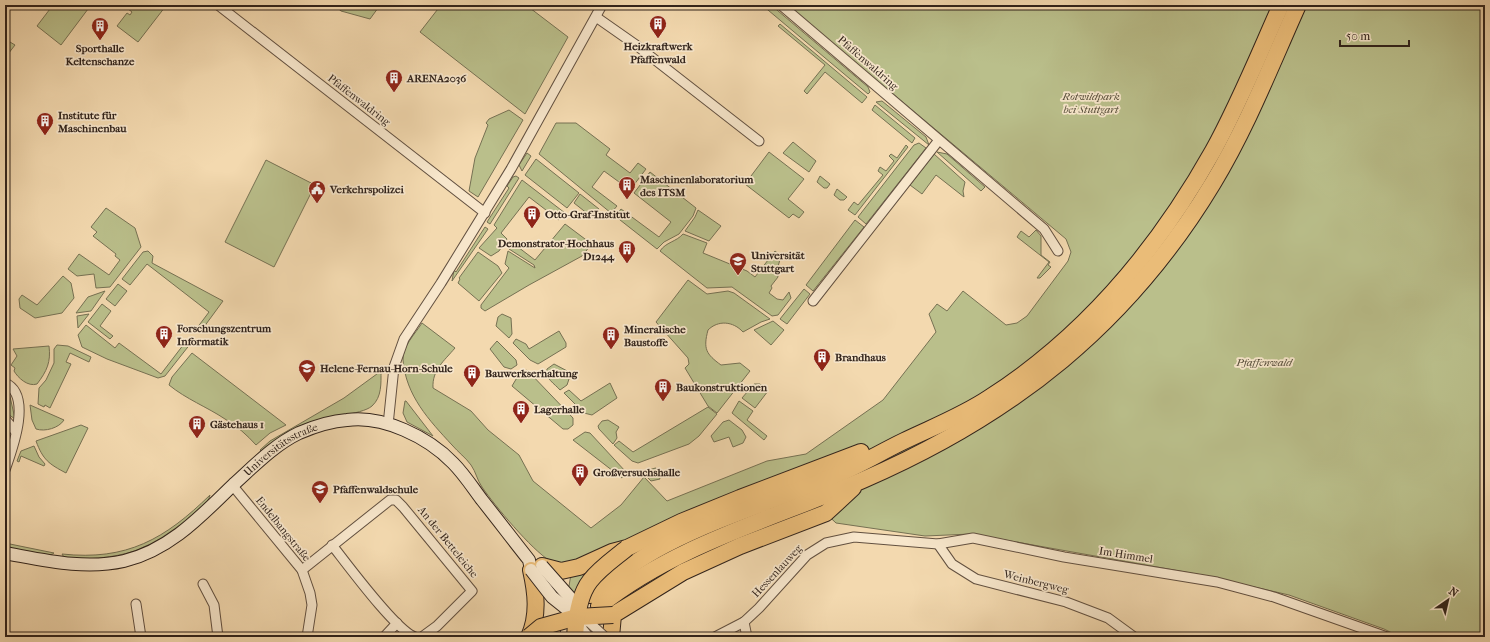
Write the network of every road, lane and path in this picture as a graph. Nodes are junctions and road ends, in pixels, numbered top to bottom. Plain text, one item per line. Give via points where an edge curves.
1 (218, 5) edge
2 (602, 5) edge
3 (781, 5) edge
4 (1281, 5) edge
5 (1298, 5) edge
6 (596, 17) junction
7 (939, 140) junction
8 (759, 141) dead end
9 (485, 213) junction
10 (1058, 251) dead end
11 (813, 301) dead end
12 (5, 383) edge
13 (5, 419) edge
14 (388, 425) junction
15 (16, 432) junction
16 (892, 448) junction
17 (5, 470) edge
18 (860, 482) junction
19 (233, 486) junction
20 (854, 537) joint
21 (938, 544) junction
22 (332, 545) junction
23 (627, 548) junction
24 (5, 553) edge
25 (534, 565) junction
26 (302, 570) junction
27 (203, 584) dead end
28 (136, 604) dead end
29 (613, 615) junction
30 (577, 617) junction
31 (744, 622) junction
32 (397, 623) junction
33 (140, 637) edge
34 (218, 637) edge
35 (307, 637) edge
36 (384, 637) edge
37 (415, 637) edge
38 (422, 637) edge
39 (529, 637) edge
40 (575, 637) edge
41 (589, 637) edge
42 (605, 637) edge
43 (611, 637) edge
44 (715, 637) edge
45 (747, 637) edge
46 (1134, 637) edge
47 (1387, 637) edge

1 - 9 street, Pfaffenwaldring
2 - 6 street
3 - 7 street, Pfaffenwaldring
4 - 16 highway via 1214,149 1181,204 1144,256 1094,311 1028,370 988,398 948,421
5 - 18 highway via 1258,95 1213,183 1186,224 1125,301 1078,347 1000,408 944,442
6 - 8 street
6 - 9 street
7 - 10 street, Pfaffenwaldring via 1044,229
7 - 11 street
9 - 14 street via 404,339 394,367
12 - 15 street via 18,400 20,414
13 - 15 street
14 - 19 street, Universitätsstraße via 369,420 348,420 299,433 263,458
14 - 25 street, Universitätsstraße via 412,434 452,462
15 - 17 street
16 - 18 highway via 837,475 702,527 665,545 625,569 595,600 693,548
16 - 23 highway via 885,443 681,522
18 - 29 highway via 826,513 740,546 683,572
19 - 24 street, Universitätsstraße via 180,534 150,551 124,561 88,565
19 - 26 street, Endelbangstraße
20 - 21 street, Im Himmel
20 - 31 street, Hessenlauweg via 826,542 807,555
21 - 46 street, Weinbergweg via 952,564 976,580 1066,602 1108,618
21 - 47 street, Im Himmel via 973,538 1064,557 1217,582 1274,597
22 - 26 street, An der Betteleiche
22 - 32 street
22 - 38 street, An der Betteleiche via 390,500 396,500 403,507 472,591
23 - 25 highway via 568,570 554,571
23 - 30 highway, bridge via 590,580
25 - 30 street, Universitätsstraße, bridge via 552,597
25 - 39 highway, bridge via 536,607
26 - 35 street, Endelbangstraße via 312,605
27 - 34 street via 214,605
28 - 33 street
29 - 30 highway, bridge
29 - 43 highway
30 - 39 highway, bridge via 541,627
30 - 40 highway, bridge
30 - 41 street, Universitätsstraße, bridge
30 - 42 street, Universitätsstraße, bridge via 590,623
31 - 44 street, Hessenlauweg
31 - 45 street
32 - 36 street
32 - 37 street

